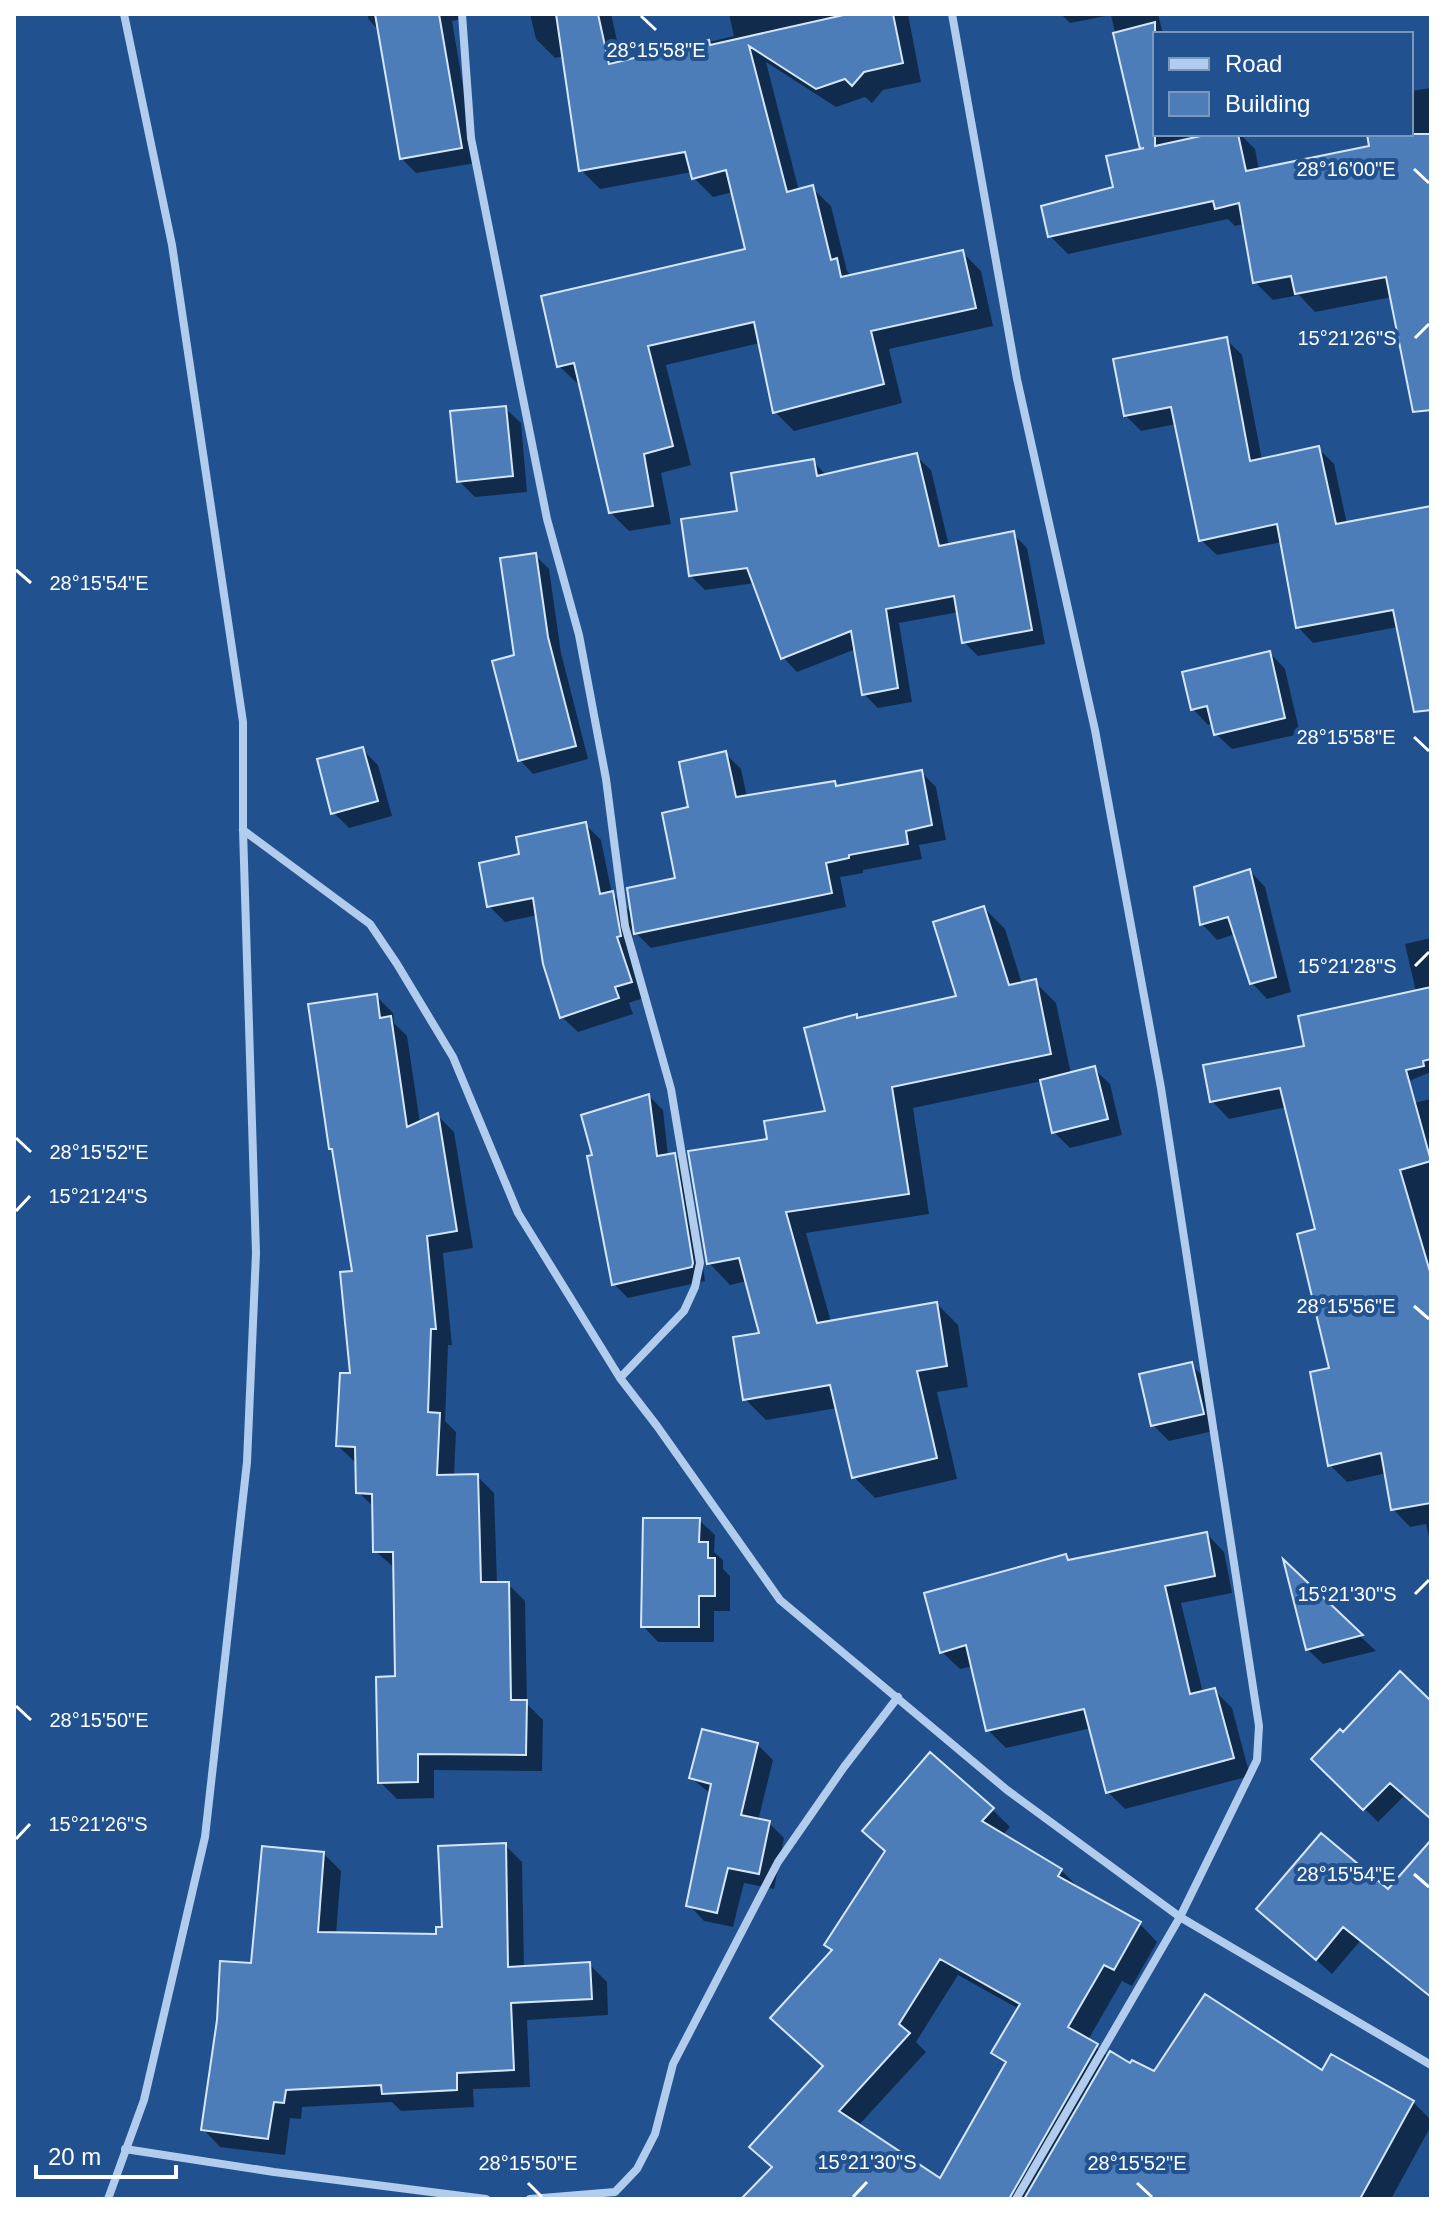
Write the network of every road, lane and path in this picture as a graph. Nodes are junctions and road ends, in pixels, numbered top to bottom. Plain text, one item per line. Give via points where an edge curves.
1 (124, 14) edge
2 (462, 14) edge
3 (952, 14) edge
4 (243, 830) junction
5 (620, 1378) junction
6 (898, 1697) junction
7 (1180, 1917) junction
8 (1431, 2065) edge
9 (125, 2149) junction
10 (108, 2199) edge
11 (486, 2199) edge
12 (530, 2199) edge
13 (1016, 2199) edge

1 - 4 street via 172,245 243,722
2 - 5 street via 471,138 547,519 579,635 606,779 625,926 671,1089 700,1263 684,1311
3 - 7 street via 1017,379 1095,730 1155,1057 1255,1686 1257,1760
4 - 5 street via 370,924 453,1057 518,1213
4 - 9 street via 256,1253 247,1462 205,1837 144,2100
5 - 6 street via 780,1600
6 - 7 street via 1007,1790
6 - 12 street via 778,1862 673,2064 655,2134 637,2169 615,2192
7 - 8 street
7 - 13 street
9 - 10 street
9 - 11 street

